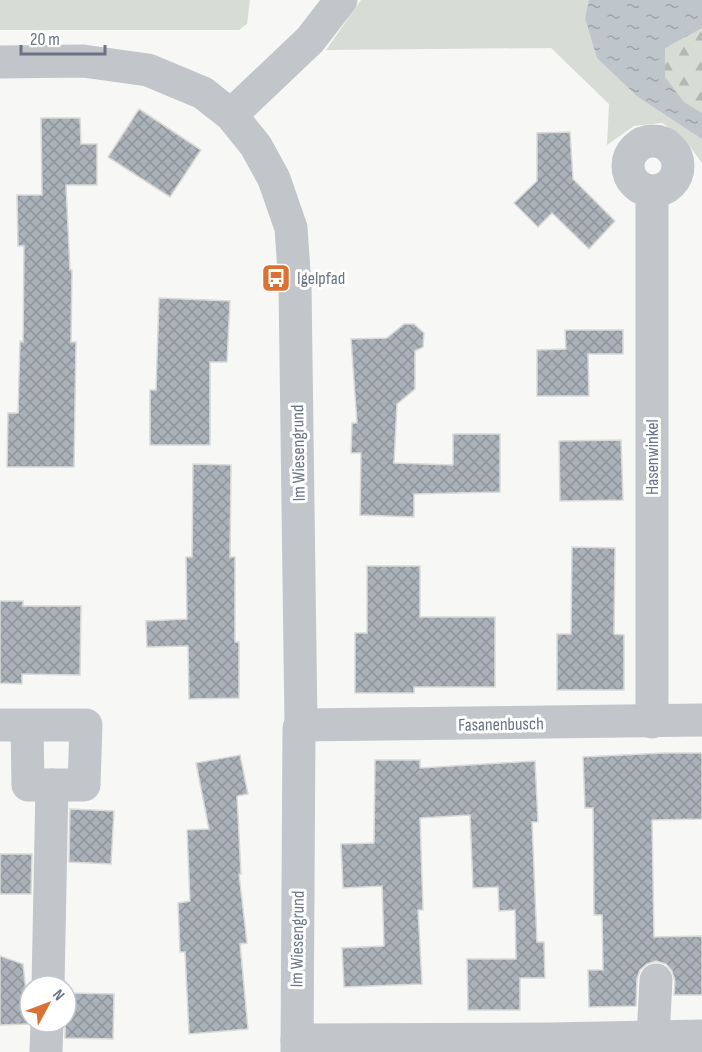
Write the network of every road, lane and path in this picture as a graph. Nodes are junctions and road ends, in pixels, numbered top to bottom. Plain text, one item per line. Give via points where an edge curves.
1 (341, 0) edge
2 (0, 62) edge
3 (231, 115) junction
4 (652, 192) dead end
5 (702, 720) edge
6 (652, 722) junction
7 (14, 725) edge
8 (301, 725) junction
9 (52, 785) junction
10 (48, 974) edge
11 (656, 980) dead end
12 (47, 1034) edge
13 (702, 1036) edge
14 (653, 1037) junction
15 (297, 1046) edge
16 (46, 1052) edge

1 - 3 street via 310,40
2 - 3 street, Im Wiesengrund via 83,61 148,70 203,93
3 - 8 street, Im Wiesengrund via 256,146 274,179 291,228
4 - 6 street, Hasenwinkel
5 - 6 street, Fasanenbusch
6 - 8 street, Fasanenbusch
7 - 9 street via 28,785
7 - 9 street via 86,725 84,785
8 - 15 street, Im Wiesengrund
9 - 10 street
11 - 14 street
12 - 16 street
13 - 14 street
14 - 15 street

